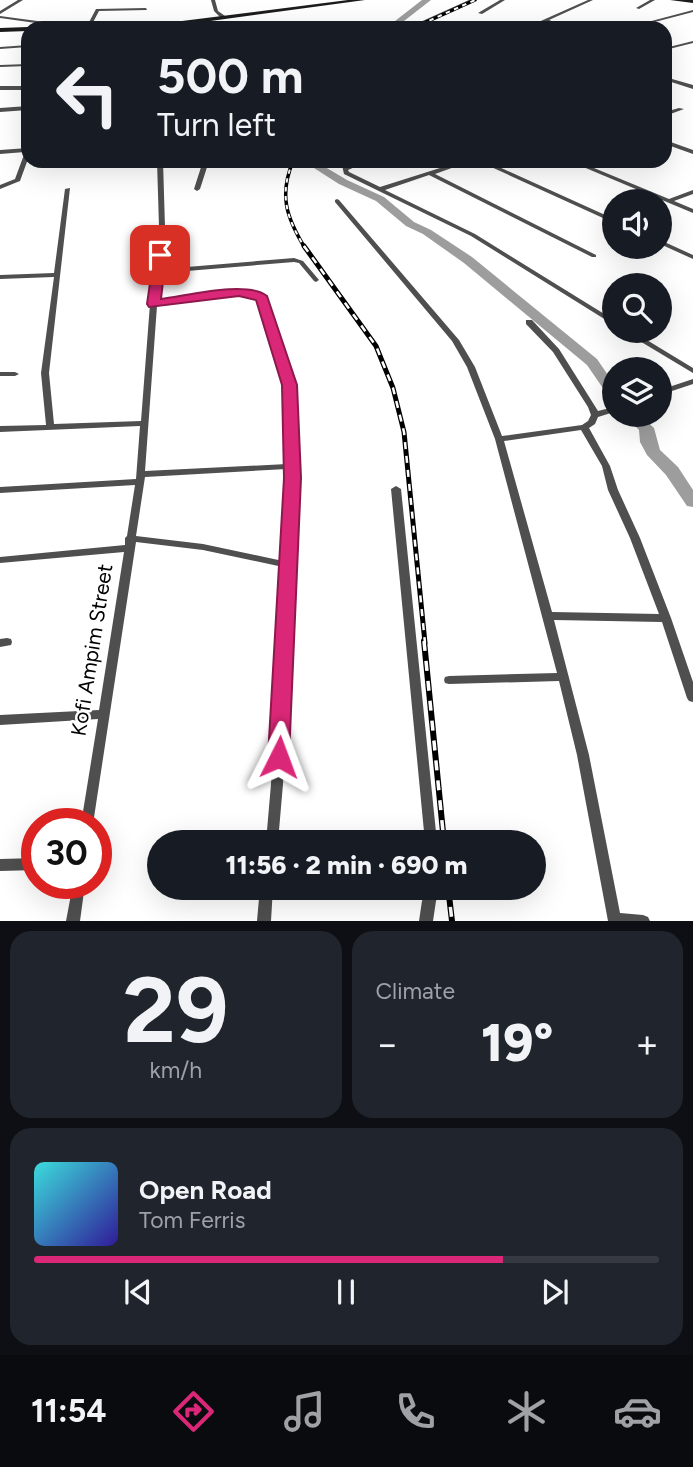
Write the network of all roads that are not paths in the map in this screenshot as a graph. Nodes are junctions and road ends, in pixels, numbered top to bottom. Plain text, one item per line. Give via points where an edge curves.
1 (21, 0) edge
2 (213, 0) edge
3 (362, 0) edge
4 (472, 0) edge
5 (503, 0) edge
6 (591, 0) edge
7 (653, 0) edge
8 (673, 0) edge
9 (693, 1) edge
10 (638, 8) dead end
11 (146, 9) dead end
12 (462, 10) dead end
13 (693, 11) edge
14 (480, 13) dead end
15 (0, 15) edge
16 (223, 18) junction
17 (545, 20) joint
18 (39, 21) edge
19 (90, 21) edge
20 (198, 21) edge
21 (426, 21) edge
22 (439, 21) edge
23 (548, 21) edge
24 (654, 21) edge
25 (21, 29) edge
26 (0, 30) edge
27 (693, 42) edge
28 (21, 46) edge
29 (677, 46) junction
30 (672, 47) edge
31 (0, 48) edge
32 (693, 51) edge
33 (21, 65) edge
34 (0, 66) edge
35 (672, 80) edge
36 (693, 87) edge
37 (0, 88) edge
38 (21, 88) edge
39 (21, 108) edge
40 (681, 109) dead end
41 (0, 110) edge
42 (672, 112) edge
43 (672, 144) edge
44 (21, 150) edge
45 (0, 152) edge
46 (693, 152) edge
47 (22, 168) edge
48 (160, 168) edge
49 (204, 168) edge
50 (345, 168) edge
51 (445, 168) edge
52 (497, 168) edge
53 (589, 168) edge
54 (429, 173) junction
55 (0, 187) edge
56 (68, 189) dead end
57 (197, 189) dead end
58 (381, 189) junction
59 (639, 189) edge
60 (693, 192) edge
61 (672, 200) edge
62 (337, 201) dead end
63 (672, 203) edge
64 (693, 211) edge
65 (602, 216) edge
66 (672, 247) edge
67 (594, 256) dead end
68 (693, 257) edge
69 (160, 271) junction
70 (56, 275) junction
71 (0, 277) edge
72 (316, 280) dead end
73 (154, 304) junction
74 (602, 316) edge
75 (528, 322) dead end
76 (647, 343) edge
77 (693, 371) edge
78 (15, 373) dead end
79 (0, 374) edge
80 (693, 381) edge
81 (672, 389) edge
82 (602, 413) edge
83 (595, 415) junction
84 (144, 424) junction
85 (50, 426) junction
86 (584, 427) junction
87 (0, 429) edge
88 (499, 439) junction
89 (292, 466) junction
90 (140, 478) junction
91 (396, 489) dead end
92 (0, 490) edge
93 (130, 543) junction
94 (0, 560) edge
95 (288, 565) junction
96 (548, 616) junction
97 (666, 618) junction
98 (564, 677) junction
99 (449, 680) dead end
100 (693, 698) edge
101 (102, 714) junction
102 (0, 720) edge
103 (89, 808) edge
104 (273, 830) edge
105 (430, 830) edge
106 (0, 864) edge
107 (21, 864) edge
108 (77, 899) edge
109 (266, 900) edge
110 (429, 900) edge
111 (615, 920) edge
112 (74, 921) edge
113 (264, 921) edge
114 (426, 921) edge
115 (643, 921) edge

1 - 15 street
2 - 16 street
3 - 16 main road
4 - 21 street
5 - 14 street
6 - 17 street
7 - 10 street
8 - 9 main road
11 - 19 street via 97,10
12 - 22 street
13 - 24 street
15 - 18 street
16 - 20 main road
17 - 23 street
25 - 26 main road
27 - 29 street
28 - 31 street
29 - 30 street
29 - 32 street
33 - 34 street
35 - 36 street
37 - 38 street
39 - 41 street
40 - 42 street
43 - 46 street
44 - 45 street
47 - 55 street via 18,180
48 - 69 street
49 - 57 street
50 - 58 street via 346,173
51 - 54 street
52 - 65 street
53 - 59 street
54 - 58 street
54 - 67 street
56 - 70 street
58 - 74 street via 473,235
60 - 61 street
62 - 88 street via 468,358
63 - 64 street
66 - 68 street
69 - 72 street via 294,260
69 - 73 street
70 - 71 street
70 - 85 street via 46,373
73 - 84 street
73 - 89 street via 239,292 262,299 290,385
75 - 83 street via 556,351
76 - 77 street
78 - 79 street
80 - 81 street
82 - 83 street
83 - 86 street
84 - 85 street
84 - 90 street
85 - 87 street
86 - 88 street
86 - 97 street via 606,466
88 - 96 street
89 - 90 street
89 - 95 street
90 - 92 street
90 - 93 street, Kofi Ampim Street
91 - 105 street
93 - 94 street
93 - 95 street via 203,547
93 - 101 street, Kofi Ampim Street
95 - 104 street
96 - 97 street
96 - 98 street
97 - 100 street
98 - 99 street
98 - 111 street
101 - 102 street
101 - 103 street, Kofi Ampim Street
106 - 107 street
108 - 112 street
109 - 113 street
110 - 114 street
111 - 115 street

